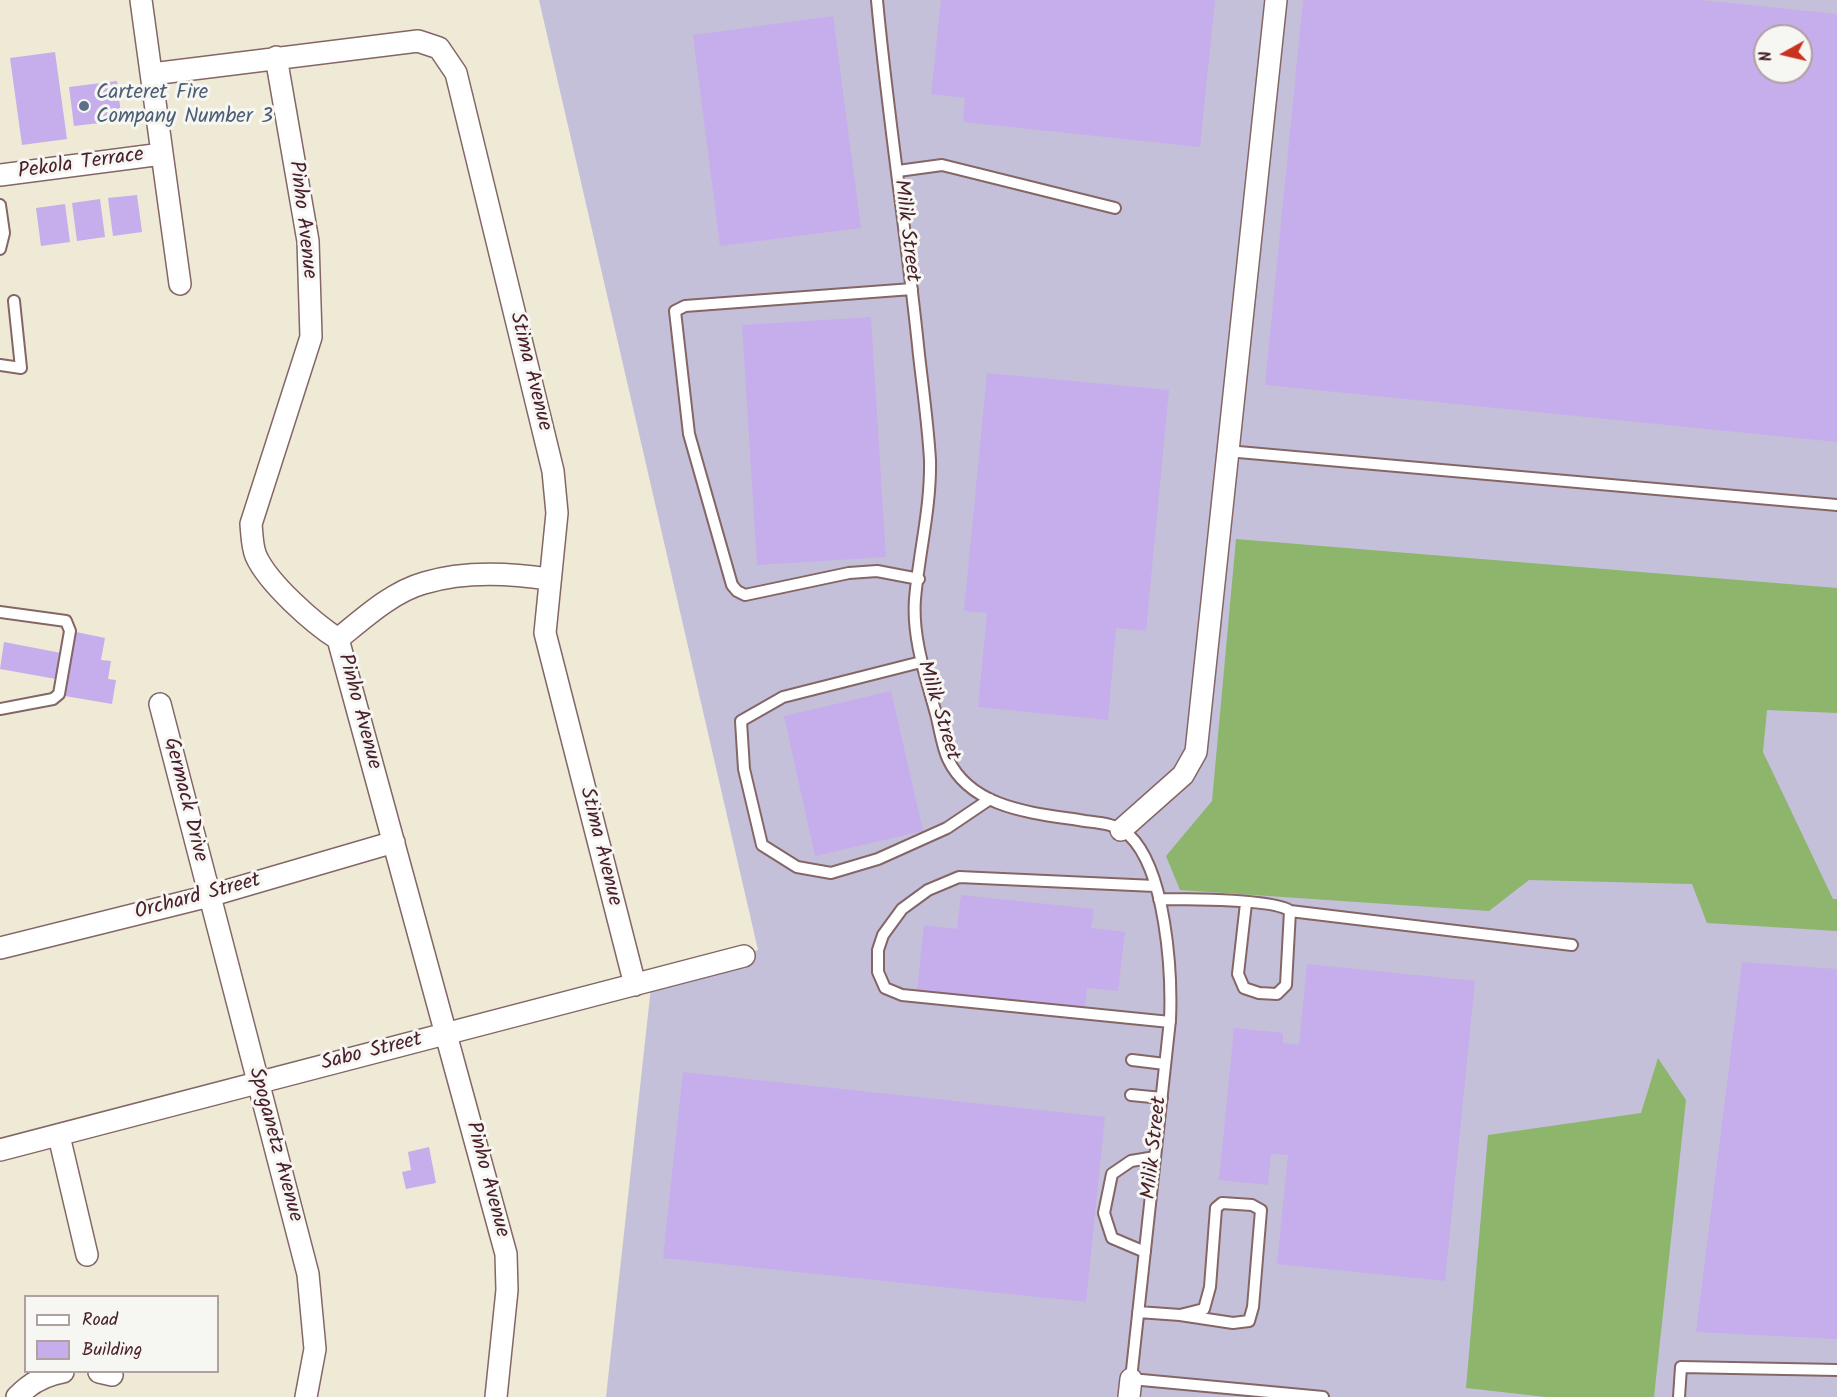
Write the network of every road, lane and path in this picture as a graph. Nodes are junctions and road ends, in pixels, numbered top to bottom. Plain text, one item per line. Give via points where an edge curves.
1 (141, 0) edge
2 (877, 0) edge
3 (1276, 0) edge
4 (276, 57) junction
5 (152, 74) junction
6 (162, 154) junction
7 (898, 171) junction
8 (0, 176) edge
9 (0, 205) edge
10 (1115, 208) dead end
11 (0, 249) edge
12 (180, 284) dead end
13 (912, 289) junction
14 (14, 301) dead end
15 (0, 365) edge
16 (1227, 451) junction
17 (1837, 505) edge
18 (549, 579) junction
19 (919, 579) junction
20 (0, 612) edge
21 (338, 639) junction
22 (921, 662) junction
23 (160, 704) dead end
24 (0, 709) edge
25 (990, 799) junction
26 (1121, 830) junction
27 (394, 842) junction
28 (1155, 886) junction
29 (209, 896) junction
30 (1159, 899) junction
31 (1246, 903) junction
32 (1290, 911) junction
33 (1572, 945) dead end
34 (0, 948) edge
35 (744, 956) dead end
36 (635, 985) junction
37 (1170, 1022) junction
38 (446, 1034) junction
39 (1132, 1060) dead end
40 (1166, 1064) junction
41 (258, 1081) junction
42 (1131, 1095) dead end
43 (1162, 1098) junction
44 (59, 1136) junction
45 (0, 1150) edge
46 (1155, 1157) junction
47 (1145, 1252) junction
48 (87, 1255) dead end
49 (1138, 1312) junction
50 (1180, 1315) junction
51 (1837, 1370) edge
52 (56, 1373) edge
53 (1130, 1388) edge
54 (1196, 1391) edge
55 (17, 1397) edge
56 (306, 1397) edge
57 (496, 1397) edge
58 (1323, 1397) edge
59 (1678, 1397) edge

1 - 5 street
2 - 7 lane, Milik Street
3 - 16 street
4 - 5 street, Stima Avenue
4 - 18 street, Stima Avenue via 418,41 439,48 456,73 553,471 557,513
4 - 21 street, Pinho Avenue via 308,241 311,337 250,524 255,554 264,570 316,624
5 - 6 street
6 - 8 street, Pekola Terrace
6 - 12 street
7 - 10 lane via 942,165
7 - 13 lane, Milik Street
9 - 11 lane via 4,233
13 - 19 lane, Milik Street via 930,459 929,506
13 - 19 lane via 685,306 675,311 690,434 736,591 745,595 849,573 877,571
14 - 15 lane via 21,368
16 - 17 lane
16 - 26 street via 1196,752 1183,775
18 - 21 street via 490,575 424,582 389,600
18 - 36 street, Stima Avenue via 545,633
19 - 22 lane, Milik Street via 915,599
20 - 24 lane via 66,621 70,631 59,694 53,699
21 - 27 street, Pinho Avenue
22 - 25 lane, Milik Street via 948,758 961,781 976,794
22 - 25 lane via 783,697 741,720 744,769 762,845 797,867 831,873 878,858 947,828
23 - 29 street, Germack Drive
25 - 26 lane, Milik Street via 1026,812 1112,825
26 - 28 lane, Milik Street via 1129,834 1142,853
27 - 29 street, Orchard Street
27 - 38 street, Pinho Avenue
28 - 30 lane, Milik Street
28 - 37 lane via 959,877 928,890 902,909 883,934 878,972 885,988 902,995
29 - 34 street, Orchard Street
29 - 41 street, Spoganetz Avenue
30 - 31 lane
30 - 37 lane, Milik Street via 1172,980
31 - 32 lane via 1285,907
31 - 32 lane via 1238,974 1244,988 1259,993 1277,994 1286,985
32 - 33 lane
35 - 36 street, Sabo Street
36 - 38 street, Sabo Street
37 - 40 lane, Milik Street
38 - 41 street, Sabo Street
38 - 57 street, Pinho Avenue via 506,1254 507,1290
39 - 40 lane
40 - 43 lane, Milik Street
41 - 44 street, Sabo Street
41 - 56 street, Spoganetz Avenue via 308,1274 315,1349
42 - 43 lane
43 - 46 lane, Milik Street
44 - 45 street, Sabo Street
44 - 48 street
46 - 47 lane, Milik Street
46 - 47 lane via 1131,1161 1112,1174 1104,1213 1112,1238
47 - 49 lane, Milik Street
49 - 50 lane
49 - 53 lane, Milik Street
50 - 50 lane via 1204,1309 1210,1287 1216,1208 1222,1203 1261,1210 1249,1321 1233,1323
51 - 59 lane via 1682,1367
52 - 55 street via 25,1388
53 - 54 lane
54 - 58 lane

